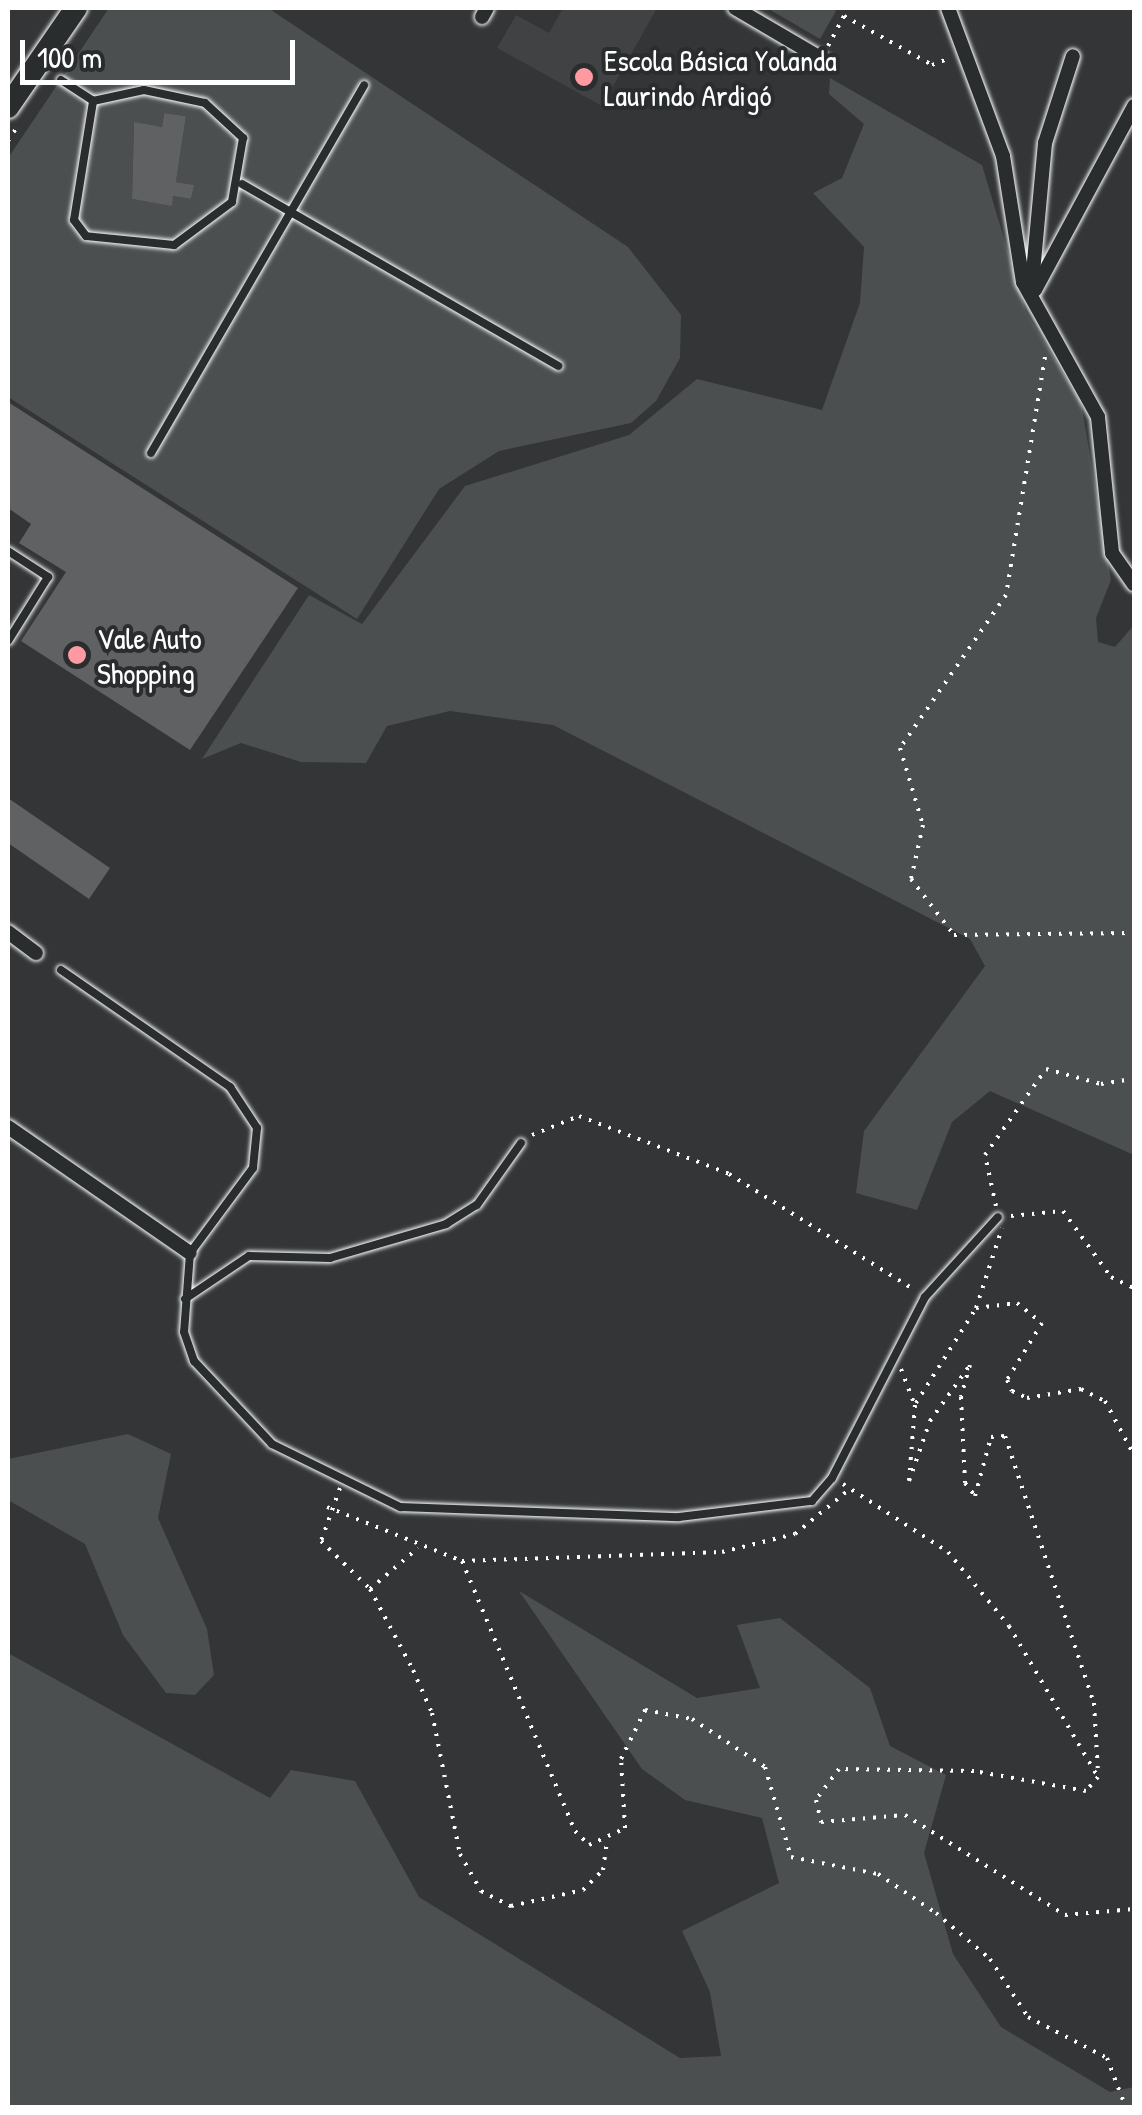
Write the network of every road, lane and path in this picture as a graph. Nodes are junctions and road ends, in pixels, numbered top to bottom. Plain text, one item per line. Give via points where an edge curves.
1 (76, 8) edge
2 (735, 8) edge
3 (948, 8) edge
4 (964, 52) junction
5 (1073, 56) dead end
6 (822, 59) joint
7 (61, 80) dead end
8 (364, 84) dead end
9 (93, 101) junction
10 (1134, 106) edge
11 (8, 107) edge
12 (242, 184) junction
13 (290, 212) junction
14 (1030, 300) junction
15 (1049, 333) junction
16 (558, 366) dead end
17 (151, 453) dead end
18 (8, 551) edge
19 (1134, 584) edge
20 (8, 641) edge
21 (8, 932) edge
22 (1134, 933) edge
23 (36, 953) dead end
24 (61, 970) dead end
25 (1134, 1080) edge
26 (8, 1127) edge
27 (522, 1142) joint
28 (998, 1217) junction
29 (190, 1253) junction
30 (1134, 1288) edge
31 (926, 1297) junction
32 (185, 1299) junction
33 (976, 1308) junction
34 (894, 1351) junction
35 (915, 1405) junction
36 (1134, 1455) edge
37 (832, 1478) junction
38 (342, 1484) junction
39 (851, 1488) junction
40 (327, 1506) junction
41 (418, 1548) junction
42 (462, 1560) junction
43 (370, 1590) junction
44 (1098, 1777) junction
45 (606, 1842) junction
46 (1134, 1909) edge
47 (1126, 2108) edge

1 - 11 main road
2 - 6 street
3 - 4 street
4 - 6 path via 932,66 844,16
4 - 14 street via 1002,156
5 - 14 street via 1045,144
7 - 9 lane
8 - 13 lane
9 - 12 lane via 144,90 205,103 243,138
9 - 12 lane via 74,220 86,236 174,245 215,222
10 - 14 street
12 - 13 lane
13 - 16 lane
13 - 17 lane
14 - 15 street
15 - 19 street via 1098,417 1112,554
15 - 22 path via 1006,595 900,748 923,825 911,879 954,935
18 - 20 lane via 48,577
21 - 23 street
24 - 29 lane via 230,1087 256,1128 253,1168
25 - 28 path via 1101,1084 1046,1068 985,1155
26 - 29 street
27 - 31 path via 550,1122 579,1116 729,1174
27 - 32 lane via 477,1204 446,1224 330,1258 249,1256
28 - 30 path via 1063,1211 1110,1278
28 - 31 lane
28 - 33 path via 1003,1233
29 - 32 lane
31 - 34 lane
32 - 38 lane via 184,1332 213,1389 272,1444
33 - 35 path
33 - 36 path via 1017,1303 1042,1322 1007,1380 1012,1391 1027,1398 1081,1389 1104,1401
34 - 35 path
34 - 37 lane
35 - 44 path via 909,1481 939,1405 970,1365 961,1397 965,1483 975,1496 991,1437 1006,1436 1056,1612 1094,1703
37 - 38 lane via 796,1505 680,1517 434,1512
37 - 39 path
38 - 40 path
39 - 42 path via 795,1534 722,1552
39 - 44 path via 948,1552 1009,1626
40 - 41 path
40 - 43 path via 321,1542
41 - 42 path
41 - 43 path
42 - 45 path via 575,1831 589,1845
43 - 45 path via 432,1713 444,1800 481,1891 511,1906 582,1890 603,1870
44 - 46 path via 1072,1791 974,1772 871,1766 838,1769 816,1800 821,1822 905,1815 1066,1915
45 - 47 path via 625,1828 621,1759 645,1710 668,1709 739,1742 765,1767 791,1856 878,1874 936,1912 990,1960 1028,2017 1107,2058

